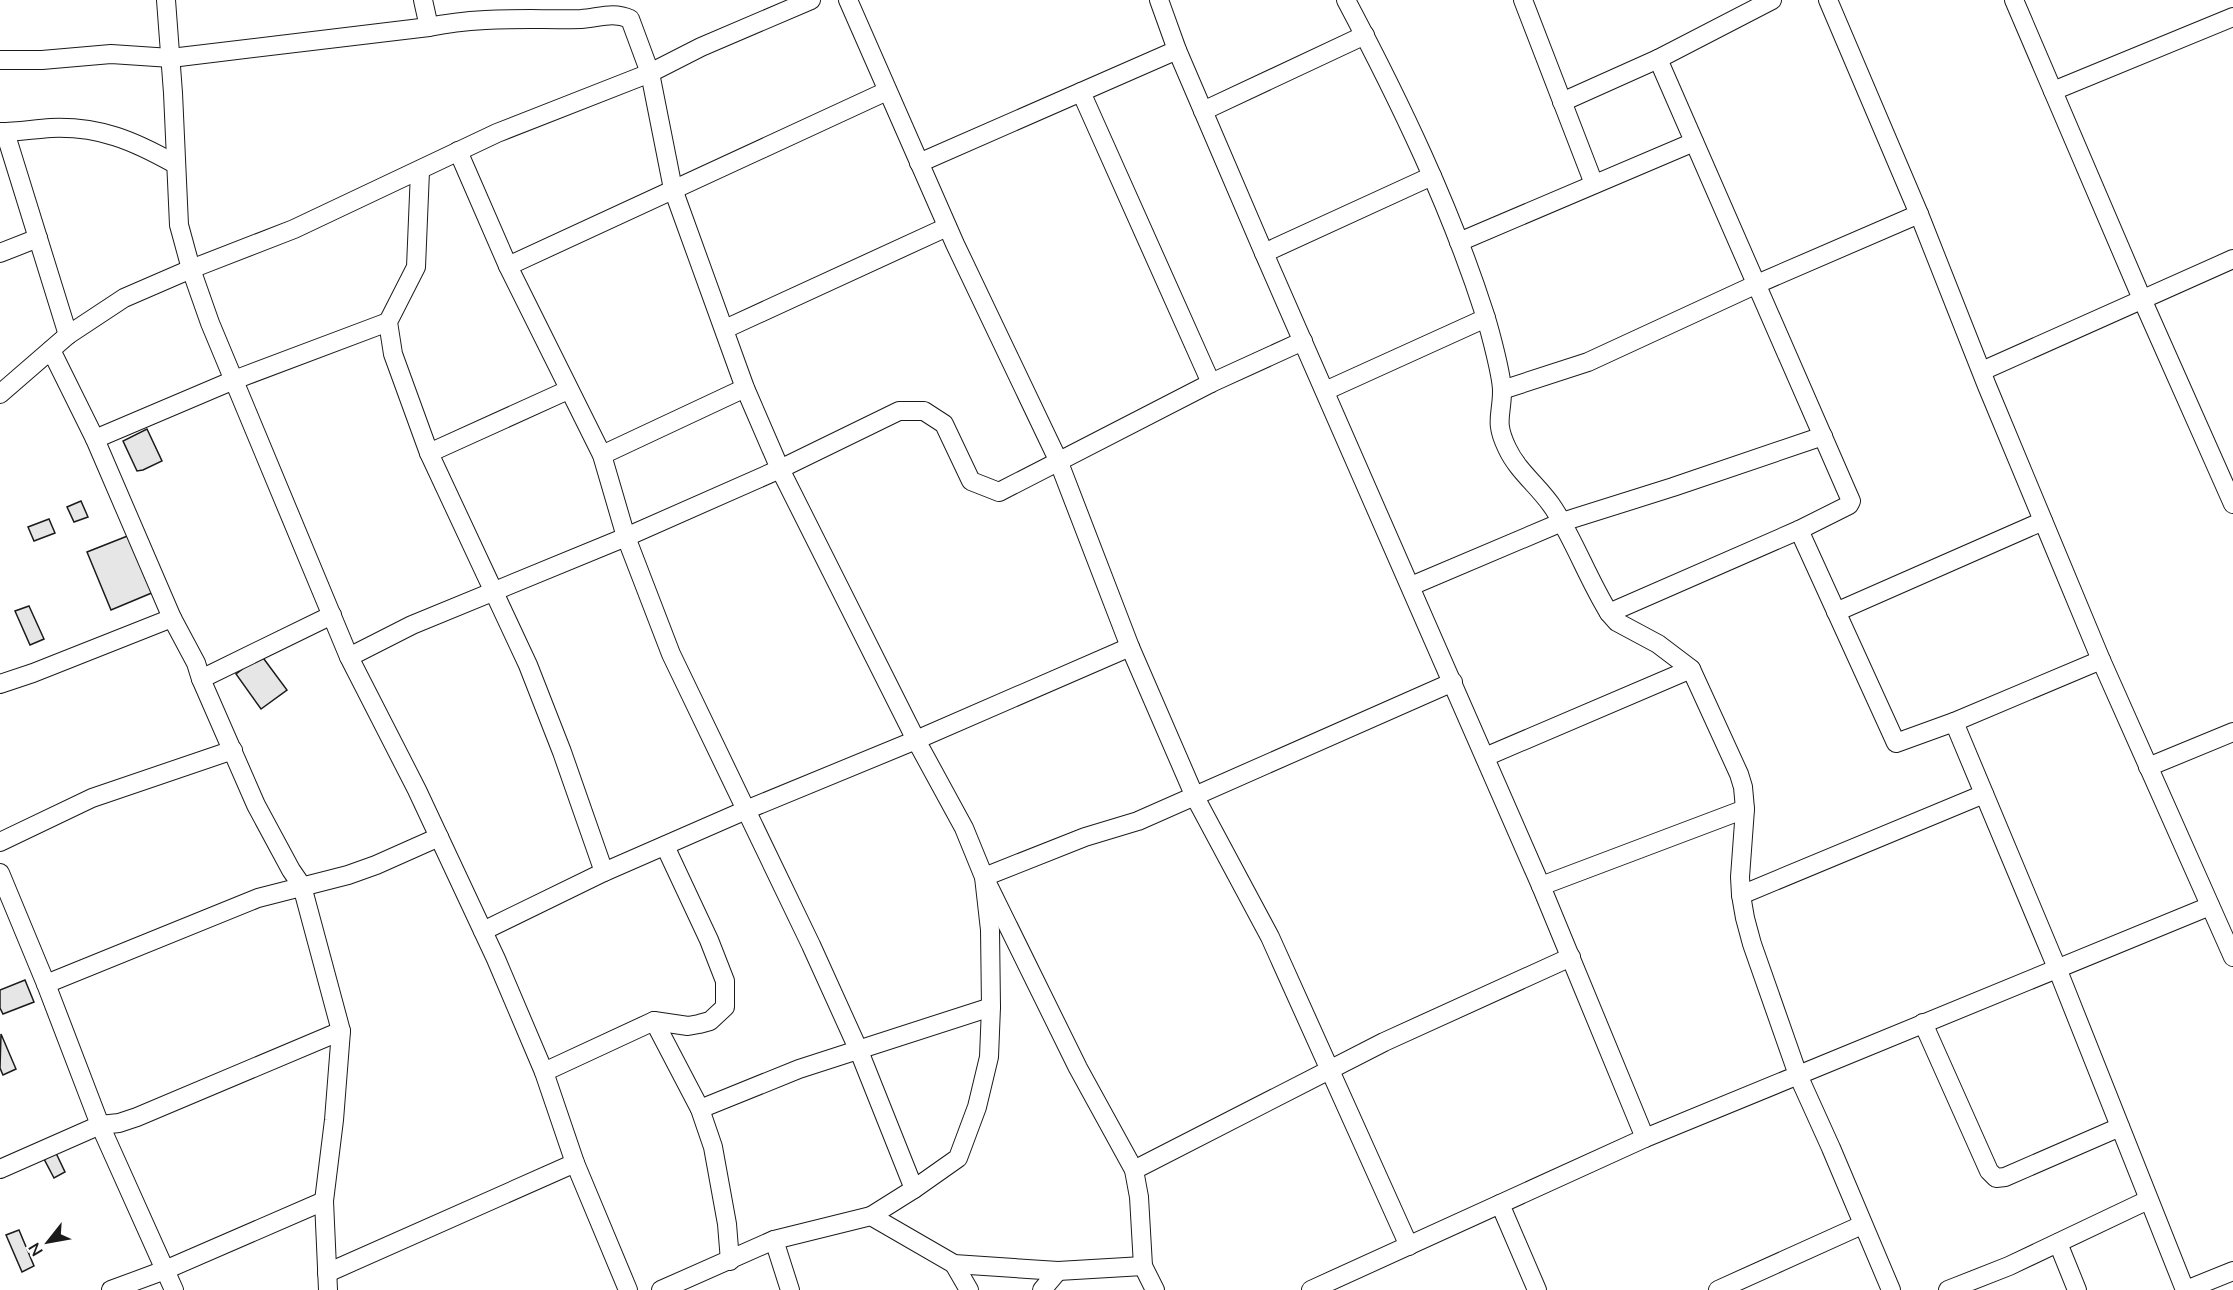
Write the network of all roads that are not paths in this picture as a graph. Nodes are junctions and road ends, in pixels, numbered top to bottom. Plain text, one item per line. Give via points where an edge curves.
1 (166, 0) edge
2 (423, 0) edge
3 (811, 0) edge
4 (848, 0) edge
5 (1159, 0) edge
6 (1346, 0) edge
7 (1523, 0) edge
8 (1772, 0) edge
9 (1828, 0) edge
10 (2014, 0) edge
11 (2230, 0) edge
12 (778, 6) edge
13 (2233, 8) edge
14 (2233, 17) edge
15 (429, 27) junction
16 (1365, 35) junction
17 (1177, 50) junction
18 (171, 58) junction
19 (1658, 59) junction
20 (0, 60) edge
21 (650, 73) junction
22 (887, 91) junction
23 (2053, 91) junction
24 (1081, 92) junction
25 (1562, 102) junction
26 (1203, 111) junction
27 (2, 132) edge
28 (1694, 142) junction
29 (458, 151) junction
30 (175, 164) junction
31 (919, 164) junction
32 (420, 171) junction
33 (1432, 176) junction
34 (1594, 184) junction
35 (673, 189) junction
36 (1919, 214) junction
37 (947, 227) junction
38 (38, 238) junction
39 (1459, 242) junction
40 (1264, 253) junction
41 (0, 254) edge
42 (2233, 259) edge
43 (508, 266) junction
44 (190, 269) junction
45 (1756, 284) junction
46 (2142, 299) junction
47 (1486, 318) junction
48 (388, 322) junction
49 (725, 329) junction
50 (68, 335) junction
51 (1303, 341) junction
52 (51, 350) junction
53 (1982, 371) junction
54 (234, 380) junction
55 (1211, 383) junction
56 (745, 388) junction
57 (568, 390) junction
58 (1502, 390) junction
59 (1325, 391) junction
60 (0, 394) edge
61 (1823, 436) junction
62 (95, 439) junction
63 (429, 453) junction
64 (602, 455) junction
65 (1058, 460) junction
66 (780, 469) junction
67 (2232, 497) edge
68 (2043, 521) junction
69 (1562, 522) junction
70 (1799, 530) junction
71 (626, 537) junction
72 (1411, 586) junction
73 (495, 592) junction
74 (1836, 612) junction
75 (1609, 613) junction
76 (332, 615) junction
77 (172, 618) junction
78 (1130, 647) junction
79 (349, 657) junction
80 (2101, 660) junction
81 (1691, 669) junction
82 (201, 679) junction
83 (1453, 682) junction
84 (0, 684) edge
85 (1954, 722) junction
86 (2233, 732) edge
87 (916, 740) junction
88 (233, 750) junction
89 (1485, 757) junction
90 (2148, 767) junction
91 (1984, 794) junction
92 (1196, 797) junction
93 (1746, 809) junction
94 (746, 810) junction
95 (439, 837) junction
96 (0, 842) edge
97 (665, 846) junction
98 (604, 872) junction
99 (0, 873) edge
100 (984, 877) junction
101 (302, 886) junction
102 (1541, 886) junction
103 (1742, 895) junction
104 (2210, 906) junction
105 (483, 931) junction
106 (1571, 957) junction
107 (2233, 957) edge
108 (2057, 968) junction
109 (46, 984) junction
110 (991, 1007) junction
111 (654, 1021) junction
112 (1923, 1023) junction
113 (341, 1031) junction
114 (859, 1051) junction
115 (1329, 1070) junction
116 (544, 1072) junction
117 (1798, 1075) junction
118 (700, 1109) junction
119 (100, 1125) junction
120 (2120, 1127) junction
121 (1645, 1138) junction
122 (575, 1163) junction
123 (0, 1169) edge
124 (1134, 1170) junction
125 (914, 1189) junction
126 (2148, 1200) junction
127 (324, 1201) junction
128 (1500, 1204) junction
129 (871, 1216) junction
130 (1862, 1226) junction
131 (774, 1240) junction
132 (2058, 1243) junction
133 (1409, 1246) junction
134 (730, 1261) junction
135 (954, 1264) junction
136 (1143, 1266) junction
137 (165, 1270) junction
138 (1058, 1271) junction
139 (2233, 1271) edge
140 (327, 1281) edge
141 (1751, 1284) edge
142 (1319, 1288) edge
143 (1159, 1289) edge
144 (111, 1290) edge
145 (174, 1290) edge
146 (628, 1290) edge
147 (661, 1290) edge
148 (790, 1290) edge
149 (969, 1290) edge
150 (1042, 1290) edge
151 (1537, 1290) edge
152 (1718, 1290) edge
153 (1891, 1290) edge
154 (1948, 1290) edge
155 (2078, 1290) edge
156 (2185, 1290) edge

1 - 18 street
2 - 15 street
3 - 12 street
4 - 22 street
5 - 17 street
6 - 16 street
7 - 25 street
8 - 19 street
9 - 36 street
10 - 23 street
11 - 13 street
12 - 21 street
14 - 23 street
15 - 18 street
15 - 21 street via 468,19 584,19 619,14 630,18
16 - 26 street
16 - 33 street
17 - 24 street
17 - 26 street
18 - 20 street via 111,54
18 - 30 street
19 - 25 street
19 - 28 street
21 - 29 street
21 - 35 street
22 - 31 street
22 - 35 street
23 - 46 street
24 - 31 street
24 - 55 street
25 - 34 street
26 - 40 street
27 - 30 street via 98,130 122,137
27 - 38 street
28 - 34 street
28 - 45 street
29 - 32 street
29 - 43 street
30 - 44 street via 178,225
31 - 37 street
32 - 44 street via 294,229
32 - 48 street via 416,267
33 - 39 street
33 - 40 street
34 - 39 street
35 - 43 street
35 - 49 street
36 - 45 street
36 - 53 street
37 - 49 street
37 - 65 street
38 - 41 street
38 - 50 street
39 - 47 street
40 - 51 street
42 - 46 street
43 - 57 street
44 - 50 street via 124,298
44 - 54 street
45 - 58 street via 1588,362
45 - 61 street
46 - 53 street
46 - 67 street
47 - 58 street
47 - 59 street
48 - 54 street
48 - 63 street via 393,354
49 - 56 street
50 - 52 street
51 - 55 street
51 - 59 street
52 - 60 street
52 - 62 street
53 - 68 street
54 - 62 street
54 - 76 street
55 - 65 street
56 - 64 street
56 - 66 street
57 - 63 street
57 - 64 street
58 - 69 street via 1499,430 1507,449
59 - 72 street
61 - 69 street
61 - 70 street via 1851,503
62 - 77 street
63 - 73 street
64 - 71 street
65 - 66 street via 999,492 971,482 944,424 924,411 899,411
65 - 78 street
66 - 71 street
66 - 87 street
68 - 74 street
68 - 80 street
69 - 72 street
69 - 75 street
70 - 74 street
70 - 75 street
71 - 73 street
71 - 94 street via 671,654
72 - 83 street
73 - 79 street via 412,625
73 - 98 street via 562,752
74 - 85 street via 1895,742
75 - 81 street
76 - 79 street
76 - 82 street
77 - 82 street
77 - 84 street
78 - 87 street
78 - 92 street
79 - 95 street
80 - 85 street
80 - 90 street
81 - 89 street
81 - 93 street via 1739,774
82 - 88 street
83 - 89 street
83 - 92 street
85 - 91 street
86 - 90 street
87 - 94 street
87 - 100 street via 964,828
88 - 96 street via 92,798
88 - 101 street via 256,806
89 - 102 street
90 - 104 street
91 - 103 street
91 - 108 street
92 - 100 street
92 - 115 street via 1270,937
93 - 102 street
93 - 103 street
94 - 97 street
94 - 114 street
95 - 101 street via 376,865
95 - 105 street
97 - 98 street
97 - 111 street via 709,940 725,981 726,1002 716,1017 699,1024
98 - 105 street
99 - 109 street
100 - 110 street via 990,930
100 - 124 street via 1078,1068
101 - 109 street via 258,898
101 - 113 street
102 - 106 street
103 - 117 street via 1752,944
104 - 107 street
104 - 108 street
105 - 116 street
106 - 115 street
106 - 121 street
108 - 112 street
108 - 120 street
109 - 119 street
110 - 114 street
110 - 125 street via 989,1057 977,1107 958,1158
111 - 116 street
111 - 118 street
112 - 117 street
112 - 120 street via 1989,1171 1996,1178
113 - 119 street via 137,1117
113 - 127 street
114 - 118 street via 799,1069
114 - 125 street
115 - 124 street
115 - 133 street
116 - 122 street
117 - 121 street
117 - 130 street
118 - 134 street via 713,1148
119 - 123 street
119 - 137 street
120 - 126 street
121 - 128 street
122 - 140 street
122 - 146 street
124 - 136 street
125 - 129 street
126 - 132 street
126 - 156 street
127 - 137 street
127 - 140 street
128 - 133 street
128 - 151 street
129 - 131 street
129 - 135 street
130 - 141 street
130 - 153 street
131 - 134 street
131 - 148 street
132 - 154 street
132 - 155 street
133 - 142 street
134 - 147 street
135 - 138 street
135 - 149 street
136 - 138 street
136 - 143 street
137 - 144 street
137 - 145 street
138 - 150 street
139 - 156 street
141 - 152 street

